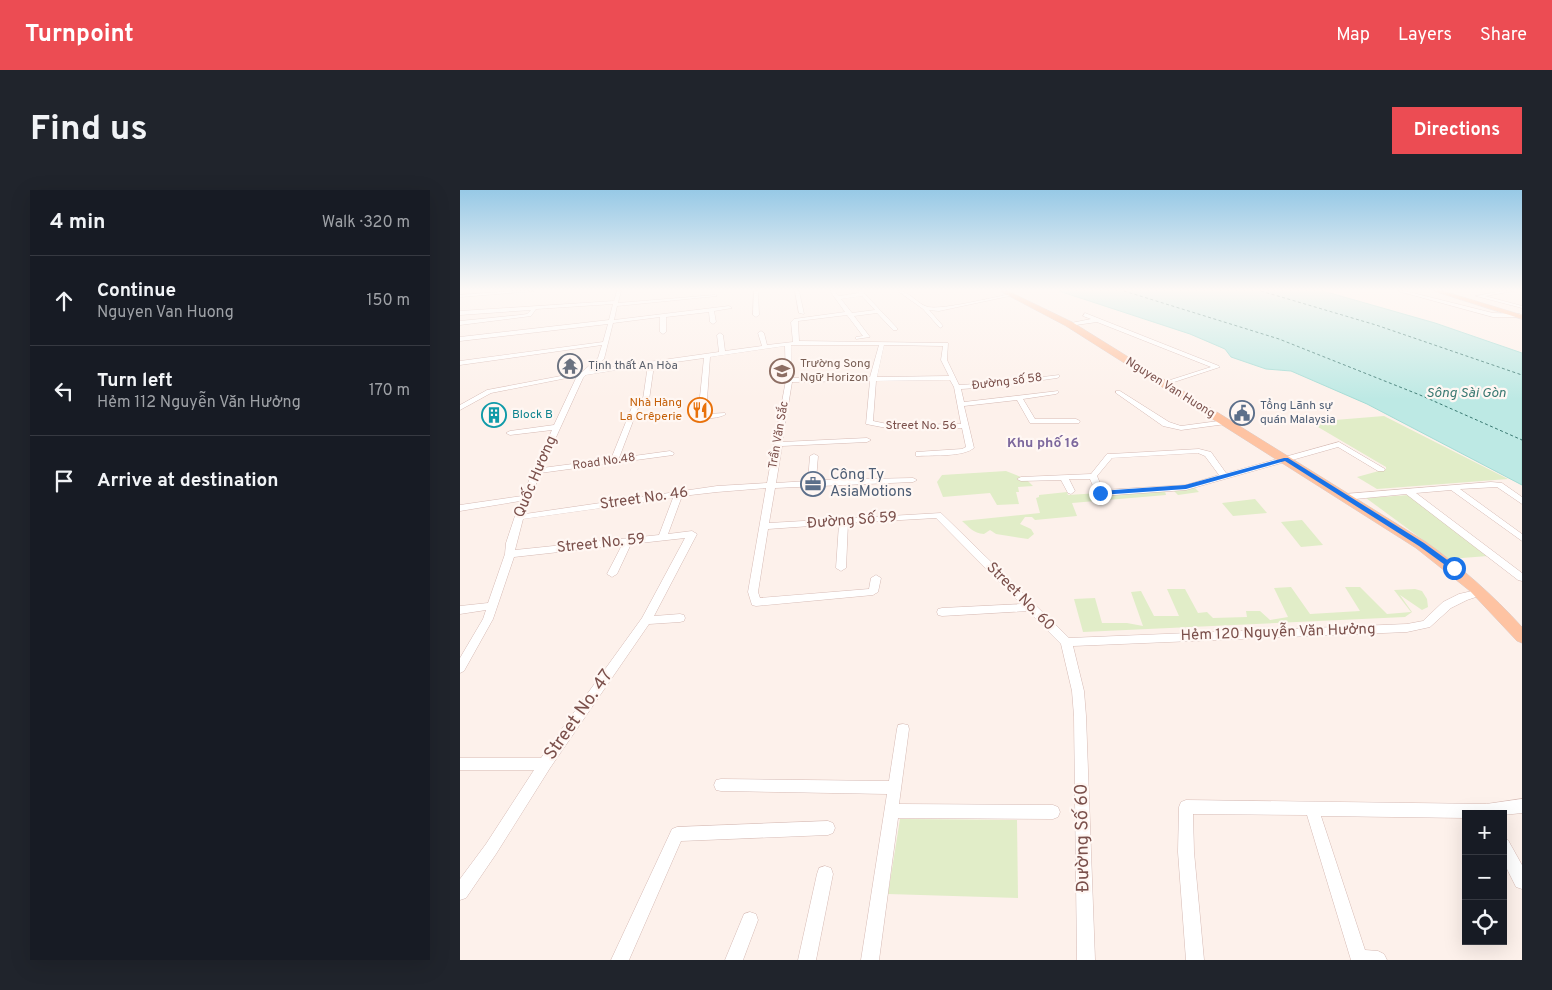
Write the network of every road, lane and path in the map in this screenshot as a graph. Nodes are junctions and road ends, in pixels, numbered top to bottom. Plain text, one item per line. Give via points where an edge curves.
1 (554, 327) edge
2 (611, 327) edge
3 (662, 327) edge
4 (794, 327) edge
5 (862, 327) edge
6 (1074, 327) edge
7 (1116, 327) edge
8 (663, 332) dead end
9 (762, 333) dead end
10 (720, 335) dead end
11 (460, 338) edge
12 (858, 338) dead end
13 (606, 342) junction
14 (882, 343) junction
15 (792, 344) junction
16 (765, 347) junction
17 (722, 353) junction
18 (708, 355) junction
19 (460, 363) edge
20 (650, 363) junction
21 (586, 373) junction
22 (1057, 376) dead end
23 (953, 378) junction
24 (874, 379) junction
25 (789, 380) junction
26 (1163, 384) junction
27 (957, 387) junction
28 (1056, 392) dead end
29 (1118, 392) dead end
30 (1019, 398) junction
31 (961, 404) junction
32 (460, 408) edge
33 (723, 414) dead end
34 (1076, 421) dead end
35 (1226, 422) junction
36 (965, 426) junction
37 (557, 427) junction
38 (510, 433) dead end
39 (867, 440) dead end
40 (778, 444) junction
41 (670, 453) dead end
42 (919, 454) dead end
43 (814, 456) dead end
44 (1286, 459) junction
45 (614, 460) junction
46 (1381, 469) dead end
47 (537, 471) junction
48 (1093, 476) junction
49 (1224, 476) junction
50 (1064, 477) junction
51 (1021, 479) dead end
52 (913, 480) dead end
53 (812, 483) junction
54 (770, 485) junction
55 (1453, 488) junction
56 (1071, 491) dead end
57 (1409, 492) junction
58 (679, 494) junction
59 (1345, 496) junction
60 (525, 498) junction
61 (1522, 501) edge
62 (460, 508) edge
63 (938, 515) joint
64 (519, 517) junction
65 (844, 521) junction
66 (765, 526) junction
67 (692, 534) joint
68 (662, 538) junction
69 (1522, 538) edge
70 (628, 541) junction
71 (510, 554) junction
72 (841, 568) dead end
73 (612, 574) dead end
74 (876, 578) dead end
75 (1522, 578) edge
76 (1481, 592) junction
77 (492, 606) junction
78 (1030, 607) junction
79 (460, 610) edge
80 (942, 612) dead end
81 (1503, 614) joint
82 (680, 618) dead end
83 (646, 620) junction
84 (1522, 637) edge
85 (1066, 642) junction
86 (474, 644) junction
87 (460, 646) edge
88 (460, 668) edge
89 (1080, 716) joint
90 (903, 729) dead end
91 (460, 764) edge
92 (544, 764) junction
93 (721, 785) dead end
94 (894, 788) junction
95 (1522, 806) edge
96 (1312, 809) junction
97 (1498, 810) edge
98 (890, 811) junction
99 (1053, 812) dead end
100 (1462, 812) edge
101 (828, 828) dead end
102 (1507, 853) edge
103 (825, 874) dead end
104 (1522, 881) edge
105 (460, 892) edge
106 (750, 920) dead end
107 (1360, 959) edge
108 (620, 960) edge
109 (734, 960) edge
110 (807, 960) edge
111 (870, 960) edge
112 (1086, 960) edge
113 (1195, 960) edge
114 (1378, 960) edge

1 - 11 street
2 - 13 street, Quốc Hương
3 - 8 street
4 - 15 street, Trần Văn Sắc
5 - 12 street via 867,337
6 - 26 main road, Nguyen Van Huong
7 - 26 street via 1217,367
9 - 16 street
10 - 17 street
13 - 19 street
13 - 21 street, Quốc Hương via 601,360
14 - 15 street
14 - 23 street via 946,344 944,360
14 - 24 street, Street No. 56
15 - 16 street
15 - 25 street, Trần Văn Sắc
16 - 17 street
17 - 18 street
18 - 20 street
18 - 33 street via 702,416
20 - 21 street
20 - 45 street via 646,400 635,407
21 - 32 street via 489,391
21 - 37 street, Quốc Hương via 580,377
22 - 27 street, Đường số 58
23 - 24 street
23 - 27 street
24 - 25 street
24 - 36 street, Street No. 56 via 869,422 892,427
25 - 40 street, Trần Văn Sắc
26 - 35 main road, Nguyen Van Huong
27 - 31 street
28 - 30 street
29 - 35 street via 1166,424 1181,428
30 - 31 street
30 - 34 street via 1033,421
31 - 36 street
35 - 44 main road, Nguyen Van Huong
36 - 42 street via 970,448
37 - 38 street
37 - 47 street, Quốc Hương
39 - 40 street
40 - 54 street, Trần Văn Sắc
41 - 45 street, Road No.48
43 - 53 street
44 - 46 street via 1339,444
44 - 49 street
44 - 59 main road, Nguyen Van Huong
45 - 47 street, Road No.48
47 - 60 street, Quốc Hương
48 - 49 street via 1100,493 1186,487
48 - 49 street via 1110,456 1199,451 1208,454
48 - 50 street
50 - 51 street
50 - 56 street
52 - 53 street, Street No. 46
53 - 54 street, Street No. 46
54 - 58 street, Street No. 46
54 - 66 street, Trần Văn Sắc
55 - 57 street
55 - 61 street via 1499,485
55 - 69 street
57 - 59 street
57 - 75 street
58 - 64 street, Street No. 46
58 - 68 street
59 - 76 main road, Nguyen Van Huong via 1422,544
60 - 62 street
60 - 64 street, Quốc Hương
63 - 65 street, Đường Số 59
63 - 78 street, Street No. 60
64 - 71 street, Quốc Hương
65 - 66 street, Đường Số 59
65 - 72 street
66 - 74 street, Trần Văn Sắc via 753,592 756,602 873,592
67 - 68 street, Street No. 59
67 - 83 street, Street No. 47
68 - 70 street, Street No. 59
70 - 71 street, Street No. 59
70 - 73 street
71 - 77 street, Quốc Hương
76 - 81 main road, Nguyen Van Huong
76 - 85 street, Hẻm 120 Nguyễn Văn Hưởng via 1447,605 1426,624 1407,628
77 - 79 street
77 - 86 street, Quốc Hương
78 - 80 street
78 - 85 street, Street No. 60
81 - 84 main road, Nguyen Van Huong
82 - 83 street
83 - 92 street, Street No. 47
85 - 89 street, Street No. 60 via 1078,691
86 - 87 street
86 - 88 street, Quốc Hương
89 - 112 street, Đường Số 60
90 - 94 street
91 - 92 street
92 - 105 street, Street No. 47
93 - 94 street
94 - 98 street
95 - 97 street
96 - 100 street
96 - 107 street
96 - 113 street via 1186,807 1186,852
98 - 99 street
98 - 111 street
101 - 108 street via 677,834
102 - 104 street
103 - 110 street
106 - 109 street
107 - 114 street

